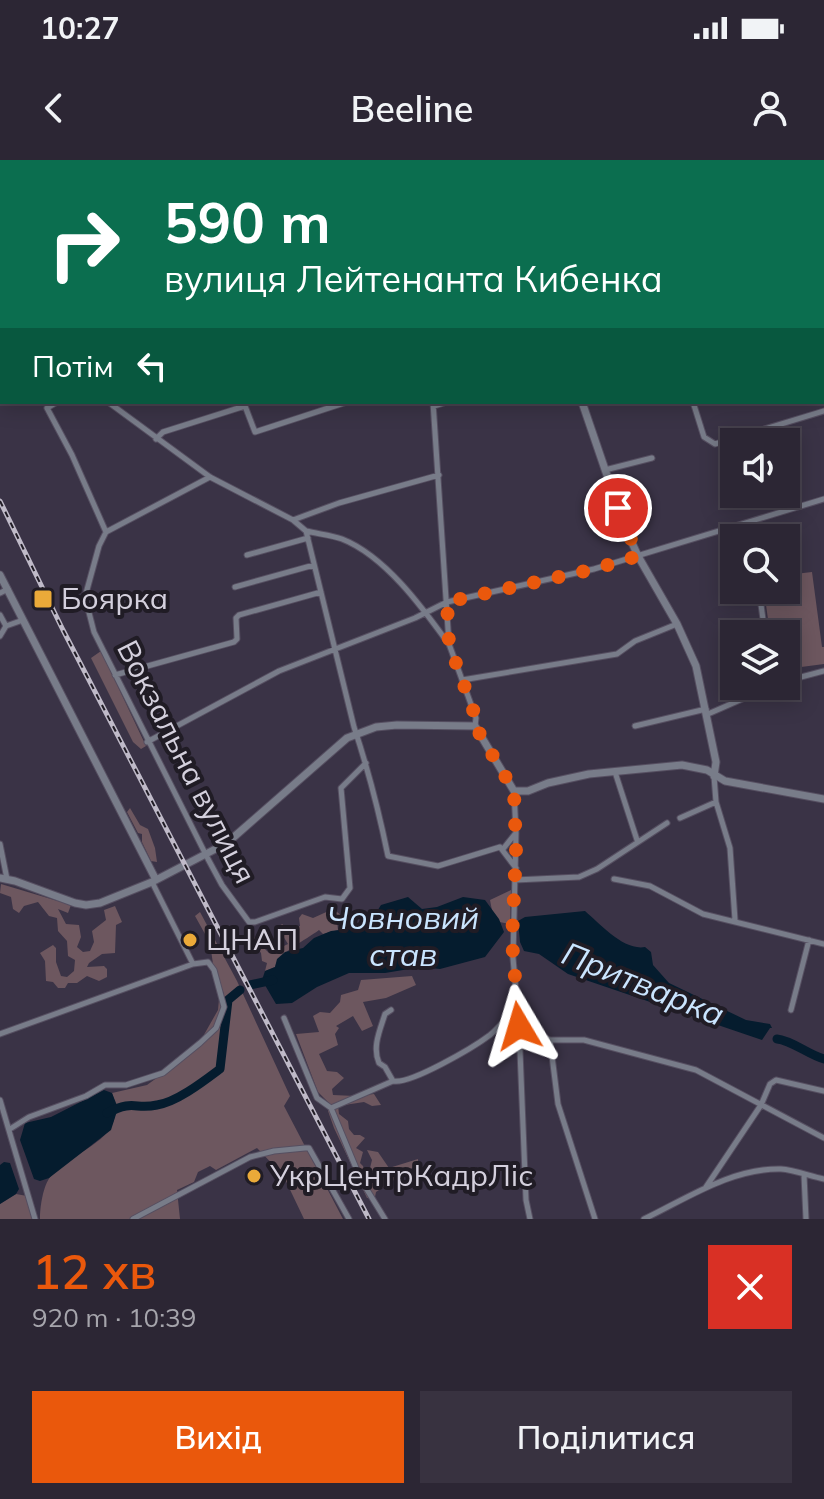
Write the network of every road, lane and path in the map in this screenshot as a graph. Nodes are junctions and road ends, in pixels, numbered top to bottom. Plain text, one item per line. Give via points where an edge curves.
1 (54, 404) edge
2 (111, 404) edge
3 (244, 404) edge
4 (341, 404) edge
5 (434, 404) edge
6 (583, 404) edge
7 (694, 404) edge
8 (824, 411) edge
9 (156, 439) junction
10 (652, 458) dead end
11 (605, 470) junction
12 (439, 475) junction
13 (210, 477) junction
14 (824, 499) edge
15 (293, 520) junction
16 (749, 522) joint
17 (106, 532) junction
18 (307, 535) junction
19 (247, 555) dead end
20 (638, 556) junction
21 (314, 565) junction
22 (0, 575) edge
23 (235, 587) dead end
24 (4, 591) edge
25 (321, 592) junction
26 (447, 602) junction
27 (427, 613) junction
28 (0, 615) edge
29 (23, 620) junction
30 (677, 624) junction
31 (6, 626) junction
32 (0, 636) edge
33 (449, 644) junction
34 (336, 650) junction
35 (824, 671) edge
36 (115, 675) junction
37 (800, 677) edge
38 (462, 680) junction
39 (737, 700) edge
40 (707, 712) junction
41 (475, 726) junction
42 (635, 726) dead end
43 (356, 733) junction
44 (147, 742) junction
45 (366, 763) junction
46 (615, 772) junction
47 (714, 776) junction
48 (514, 791) junction
49 (824, 799) edge
50 (716, 802) junction
51 (680, 818) dead end
52 (667, 823) dead end
53 (516, 833) junction
54 (637, 840) junction
55 (0, 844) edge
56 (503, 849) junction
57 (206, 855) junction
58 (516, 868) junction
59 (4, 878) edge
60 (614, 879) dead end
61 (515, 880) junction
62 (154, 881) junction
63 (735, 920) junction
64 (809, 940) junction
65 (824, 944) edge
66 (193, 964) junction
67 (516, 1006) junction
68 (391, 1010) dead end
69 (791, 1010) dead end
70 (284, 1018) dead end
71 (519, 1026) junction
72 (0, 1034) edge
73 (550, 1040) junction
74 (393, 1081) junction
75 (824, 1091) edge
76 (0, 1100) edge
77 (761, 1105) junction
78 (334, 1106) junction
79 (10, 1129) junction
80 (824, 1138) edge
81 (804, 1175) junction
82 (824, 1179) edge
83 (706, 1187) junction
84 (661, 1211) junction
85 (35, 1219) edge
86 (133, 1219) edge
87 (349, 1219) edge
88 (385, 1219) edge
89 (530, 1219) edge
90 (595, 1219) edge
91 (644, 1219) edge
92 (668, 1219) edge
93 (806, 1219) edge

1 - 17 street via 47,408
2 - 9 street
3 - 4 street via 255,432
3 - 9 street
5 - 12 street
6 - 11 street
7 - 8 street via 704,437 715,444
9 - 13 street
10 - 11 street
11 - 20 street
12 - 15 street
12 - 26 street
13 - 15 street
13 - 17 street
14 - 16 street
15 - 18 street
16 - 20 street
17 - 36 street, Вокзальна вулиця via 85,597 94,632
18 - 19 street
18 - 21 street
18 - 27 street via 343,540 360,549
20 - 26 street
20 - 30 street
21 - 23 street
21 - 25 street
22 - 24 street
24 - 29 street
25 - 34 street
25 - 36 street via 239,615 234,642
26 - 27 street
26 - 33 street
27 - 33 street
27 - 34 street
28 - 31 street
29 - 31 street
29 - 62 street
30 - 38 street via 617,654
30 - 40 street via 696,666
31 - 32 street
33 - 38 street
34 - 43 street
34 - 44 street via 279,671
35 - 37 street
36 - 44 street, Вокзальна вулиця
38 - 41 street
39 - 40 street
40 - 42 street
40 - 47 street
41 - 43 street via 397,725
41 - 48 street
43 - 45 street
43 - 57 street
44 - 57 street, Вокзальна вулиця
45 - 56 street via 388,856 438,866
45 - 57 street, Вокзальна вулиця via 341,788 350,888 342,899 325,897 249,922
46 - 47 street via 682,765
46 - 48 street
46 - 54 street
47 - 49 street
47 - 50 street
48 - 53 street
50 - 51 street
50 - 63 street via 730,848
52 - 54 street
53 - 56 street
53 - 58 street
54 - 61 street via 579,877
55 - 59 street
56 - 58 street
57 - 62 street
58 - 61 street
59 - 62 street via 86,905
60 - 63 street via 650,886 703,914
61 - 67 street
62 - 66 street
63 - 64 street
64 - 65 street
64 - 69 street
66 - 72 street
66 - 79 street via 208,962 221,991 224,1007 213,1032 163,1073 126,1085 105,1085
67 - 71 street
67 - 74 street via 491,1034 466,1051 400,1083
68 - 74 street via 385,1014 376,1055
70 - 78 street via 317,1098
71 - 73 street
71 - 89 street
73 - 77 street via 584,1040 696,1070
73 - 90 street via 558,1104
74 - 78 street
75 - 77 street via 776,1080
76 - 79 street
77 - 80 street
77 - 83 street
78 - 88 street via 361,1180
79 - 85 street
81 - 82 street
81 - 83 street via 782,1169 758,1171
81 - 93 street
83 - 84 street
84 - 91 street
84 - 92 street
86 - 87 street via 250,1157 309,1148

